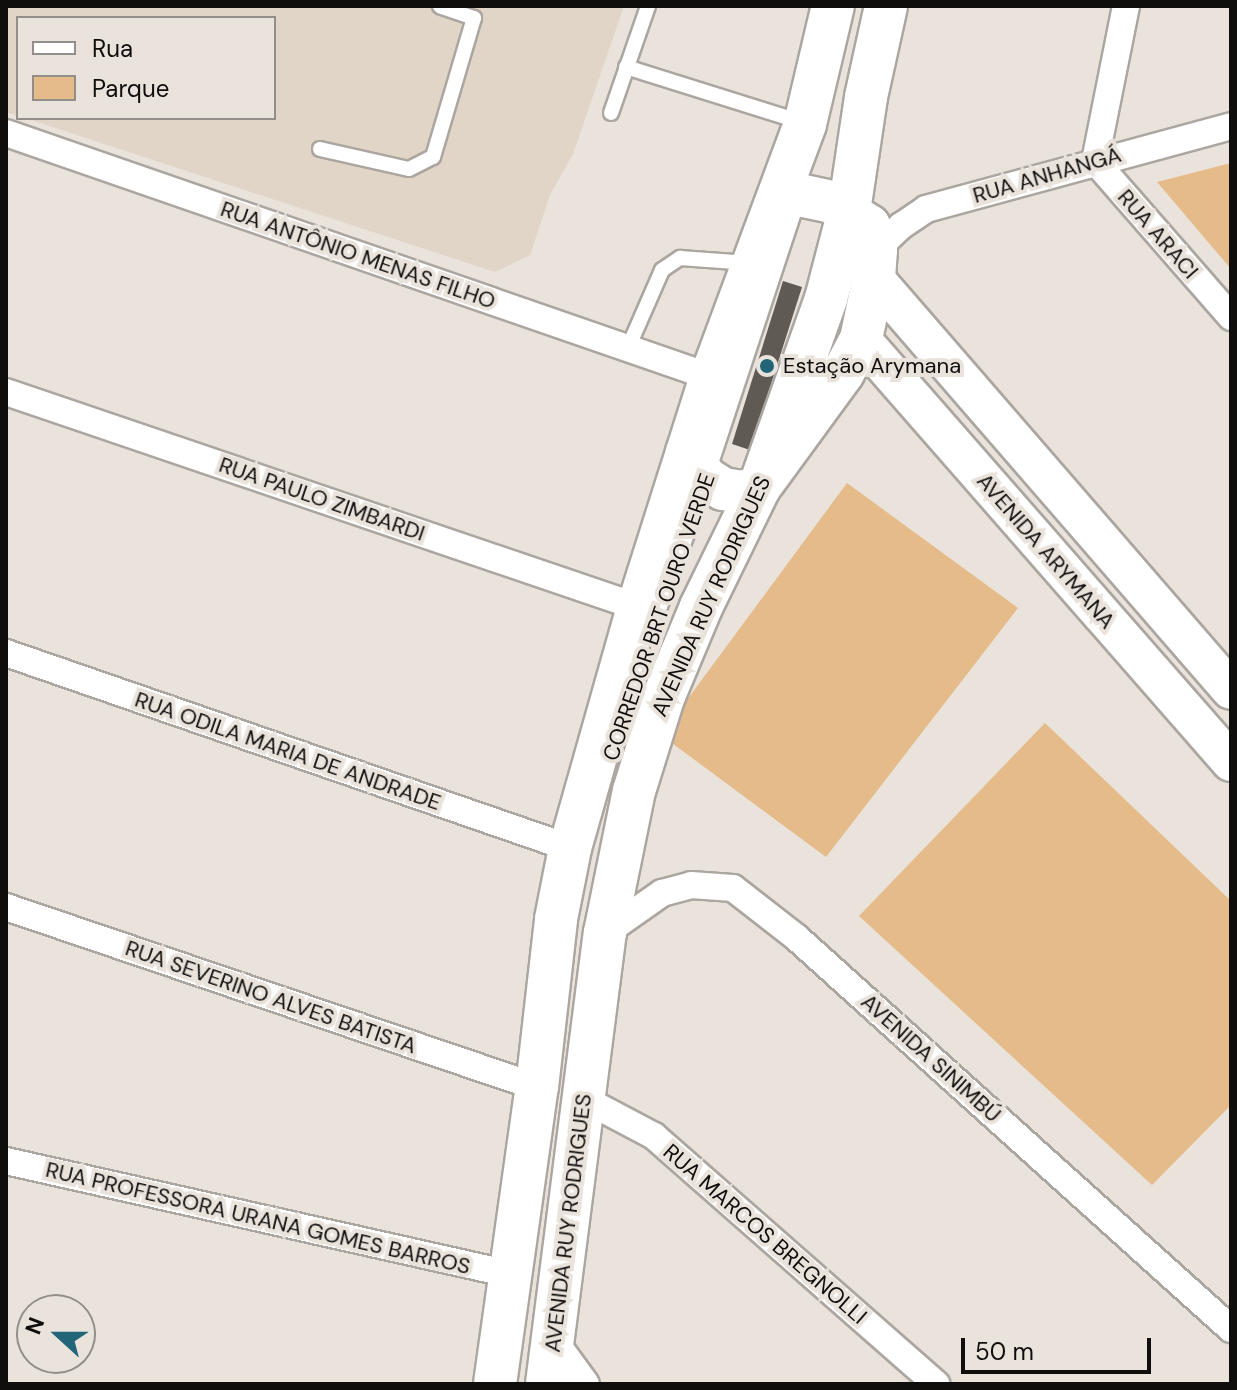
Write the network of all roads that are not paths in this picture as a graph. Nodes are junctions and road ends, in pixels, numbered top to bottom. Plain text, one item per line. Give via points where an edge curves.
1 (440, 6) edge
2 (648, 6) edge
3 (833, 6) edge
4 (849, 6) edge
5 (871, 6) edge
6 (886, 6) edge
7 (1126, 6) edge
8 (626, 67) junction
9 (835, 67) dead end
10 (611, 113) dead end
11 (1231, 126) edge
12 (825, 129) junction
13 (6, 133) edge
14 (320, 149) dead end
15 (1095, 161) junction
16 (818, 199) junction
17 (753, 264) junction
18 (875, 264) junction
19 (1231, 317) edge
20 (861, 339) junction
21 (628, 348) junction
22 (789, 355) dead end
23 (711, 377) junction
24 (6, 392) edge
25 (723, 478) junction
26 (645, 618) junction
27 (6, 653) edge
28 (640, 658) dead end
29 (1231, 690) edge
30 (638, 724) dead end
31 (629, 753) dead end
32 (1231, 762) edge
33 (610, 827) dead end
34 (570, 848) junction
35 (6, 907) edge
36 (605, 933) junction
37 (556, 1092) junction
38 (6, 1161) edge
39 (510, 1274) junction
40 (1231, 1329) edge
41 (554, 1340) junction
42 (495, 1384) edge
43 (509, 1384) edge
44 (547, 1384) edge
45 (586, 1384) edge
46 (936, 1384) edge

1 - 14 lane via 474,18 433,157 409,169
2 - 8 lane
3 - 12 main road, AVENIDA RUY RODRIGUES
4 - 9 lane
5 - 12 lane
6 - 16 main road, AVENIDA RUY RODRIGUES via 866,97
7 - 15 street
8 - 10 lane
8 - 12 lane
11 - 15 street, RUA ANHANGÁ
12 - 16 main road, AVENIDA RUY RODRIGUES
13 - 21 street, RUA ANTÔNIO MENAS FILHO
15 - 18 street, RUA ANHANGÁ via 926,209 901,226
15 - 19 street, RUA ARACI
16 - 17 main road, AVENIDA RUY RODRIGUES
16 - 18 main road via 869,226
16 - 25 lane, CORREDOR BRT OURO VERDE
16 - 25 main road, AVENIDA RUY RODRIGUES via 826,299
17 - 21 lane via 680,258 662,270
17 - 23 main road, AVENIDA RUY RODRIGUES
18 - 20 main road
18 - 29 main road
20 - 25 main road via 843,373
20 - 32 main road, AVENIDA ARYMANA
21 - 23 street, RUA ANTÔNIO MENAS FILHO
22 - 25 lane, CORREDOR BRT OURO VERDE via 757,458
23 - 25 main road, AVENIDA RUY RODRIGUES
24 - 26 street, RUA PAULO ZIMBARDI
25 - 26 main road, AVENIDA RUY RODRIGUES
25 - 30 lane, CORREDOR BRT OURO VERDE
25 - 36 main road, AVENIDA RUY RODRIGUES via 701,607 663,698 634,791
26 - 34 main road, AVENIDA RUY RODRIGUES
27 - 34 street, RUA ODILA MARIA DE ANDRADE
28 - 37 lane, CORREDOR BRT OURO VERDE via 571,909
31 - 33 lane, CORREDOR BRT OURO VERDE
34 - 37 main road, AVENIDA RUY RODRIGUES via 556,919
35 - 37 street, RUA SEVERINO ALVES BATISTA
36 - 37 main road, AVENIDA RUY RODRIGUES
36 - 40 street, AVENIDA SINIMBÚ via 662,893 691,885 733,888 797,938
37 - 39 main road, AVENIDA RUY RODRIGUES
37 - 41 main road, AVENIDA RUY RODRIGUES
37 - 43 lane, CORREDOR BRT OURO VERDE
37 - 46 street, RUA MARCOS BREGNOLLI via 654,1136
38 - 39 street, RUA PROFESSORA URANA GOMES BARROS
39 - 42 main road, AVENIDA RUY RODRIGUES
41 - 44 main road, AVENIDA RUY RODRIGUES
41 - 45 street

